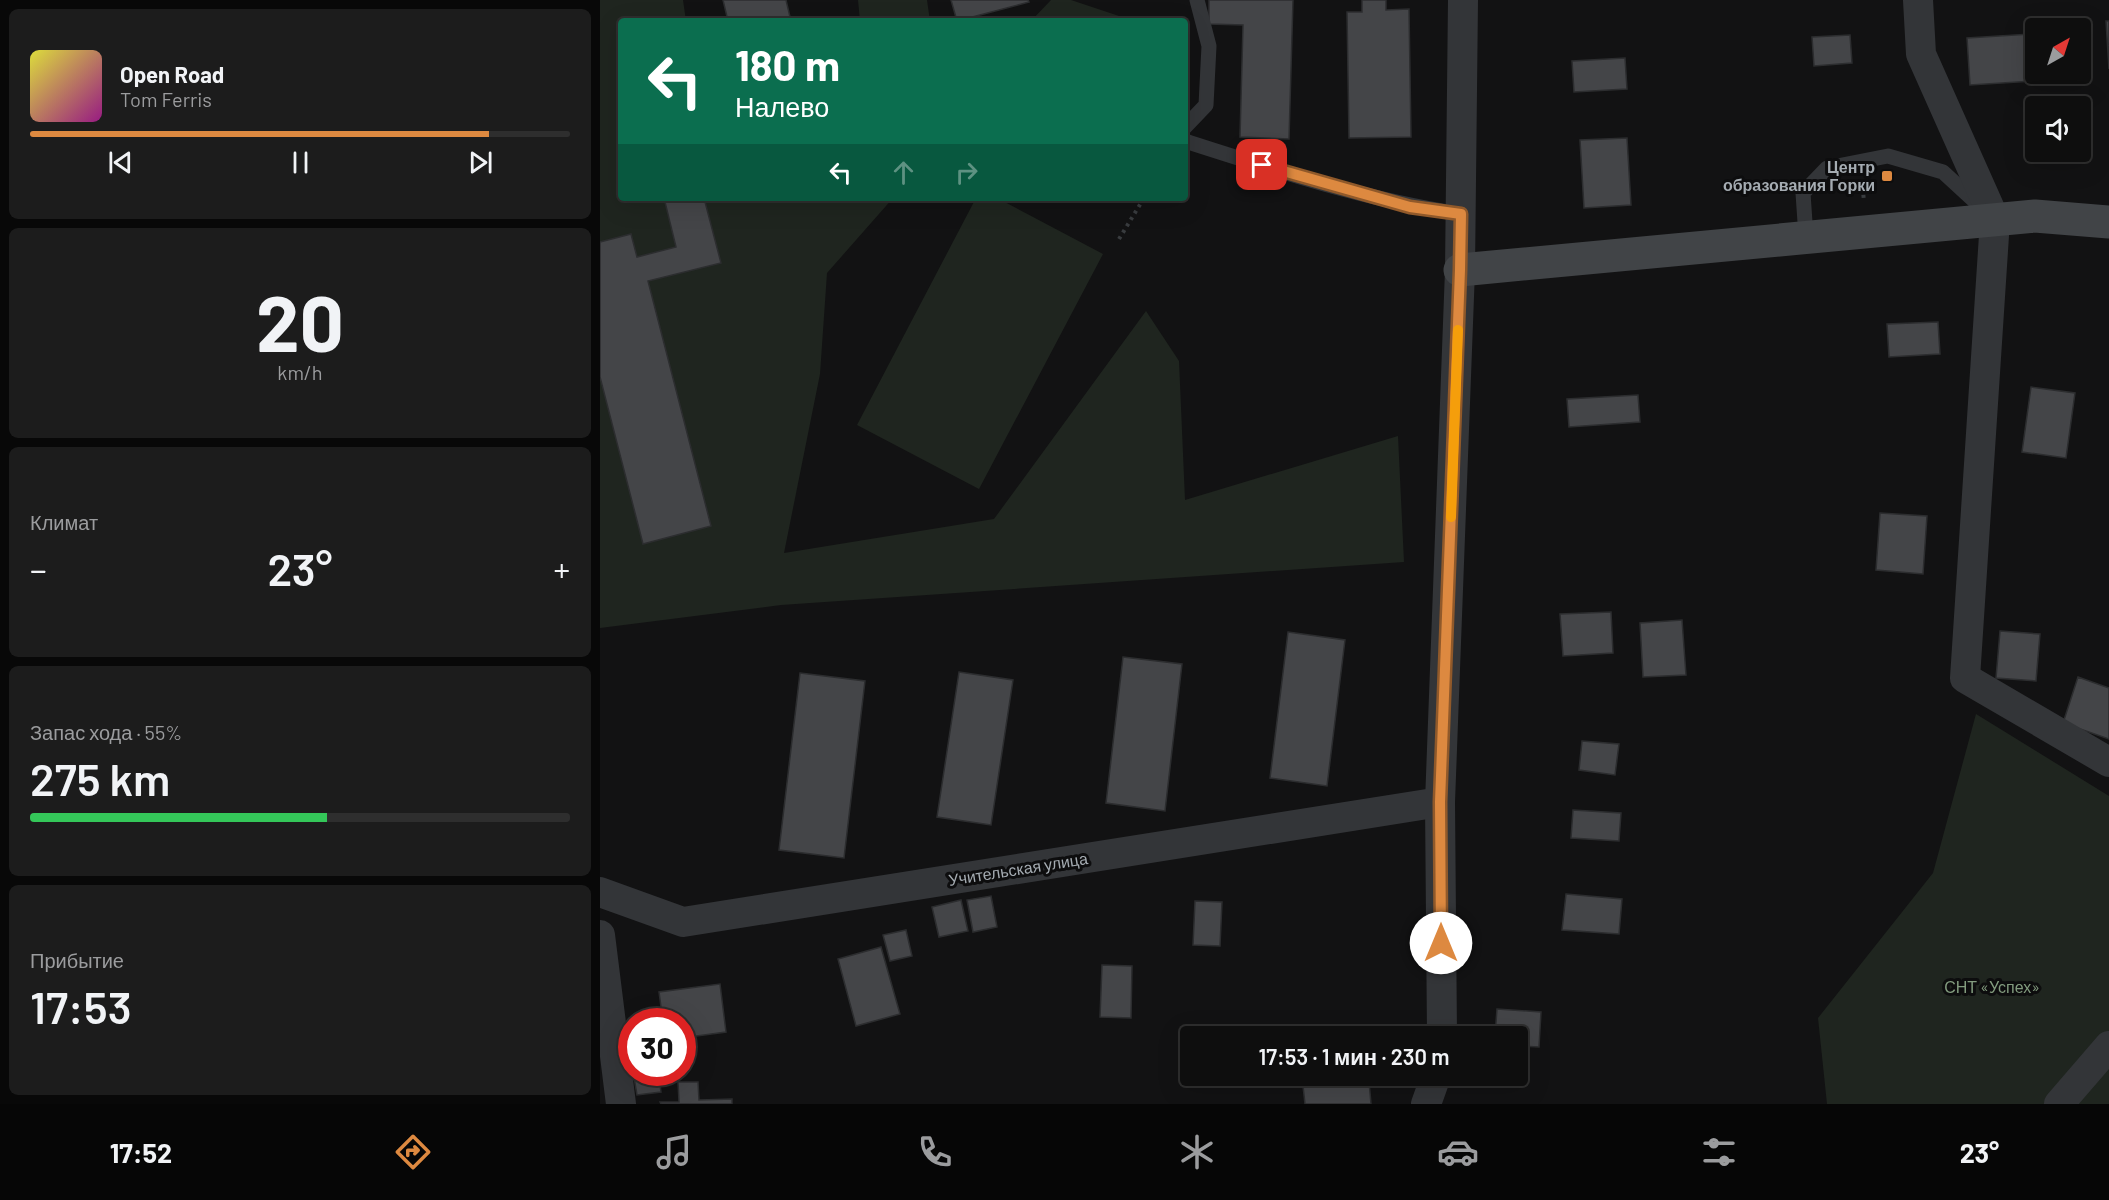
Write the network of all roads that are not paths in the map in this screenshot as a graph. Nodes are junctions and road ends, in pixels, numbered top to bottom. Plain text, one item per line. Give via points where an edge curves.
1 (1197, 0) edge
2 (1463, 0) edge
3 (1918, 0) edge
4 (1188, 124) edge
5 (1188, 142) edge
6 (1461, 214) junction
7 (1995, 220) junction
8 (2109, 222) edge
9 (1806, 237) junction
10 (1460, 270) junction
11 (2109, 762) edge
12 (1440, 802) junction
13 (600, 892) edge
14 (600, 935) edge
15 (1442, 1026) edge
16 (2109, 1046) edge
17 (1432, 1086) edge
18 (621, 1104) edge
19 (1426, 1104) edge
20 (2058, 1104) edge

1 - 4 lane via 1209,46 1206,105
2 - 6 street
3 - 7 street via 1921,54
5 - 6 lane via 1410,207
6 - 10 street
7 - 8 street via 2035,216
7 - 9 street
7 - 9 lane via 1943,172 1888,156 1827,168 1803,193
7 - 11 street via 1965,678
9 - 10 street
10 - 12 street
12 - 13 street, Учительская улица via 683,922
12 - 15 street
14 - 18 street
16 - 20 street
17 - 19 street

